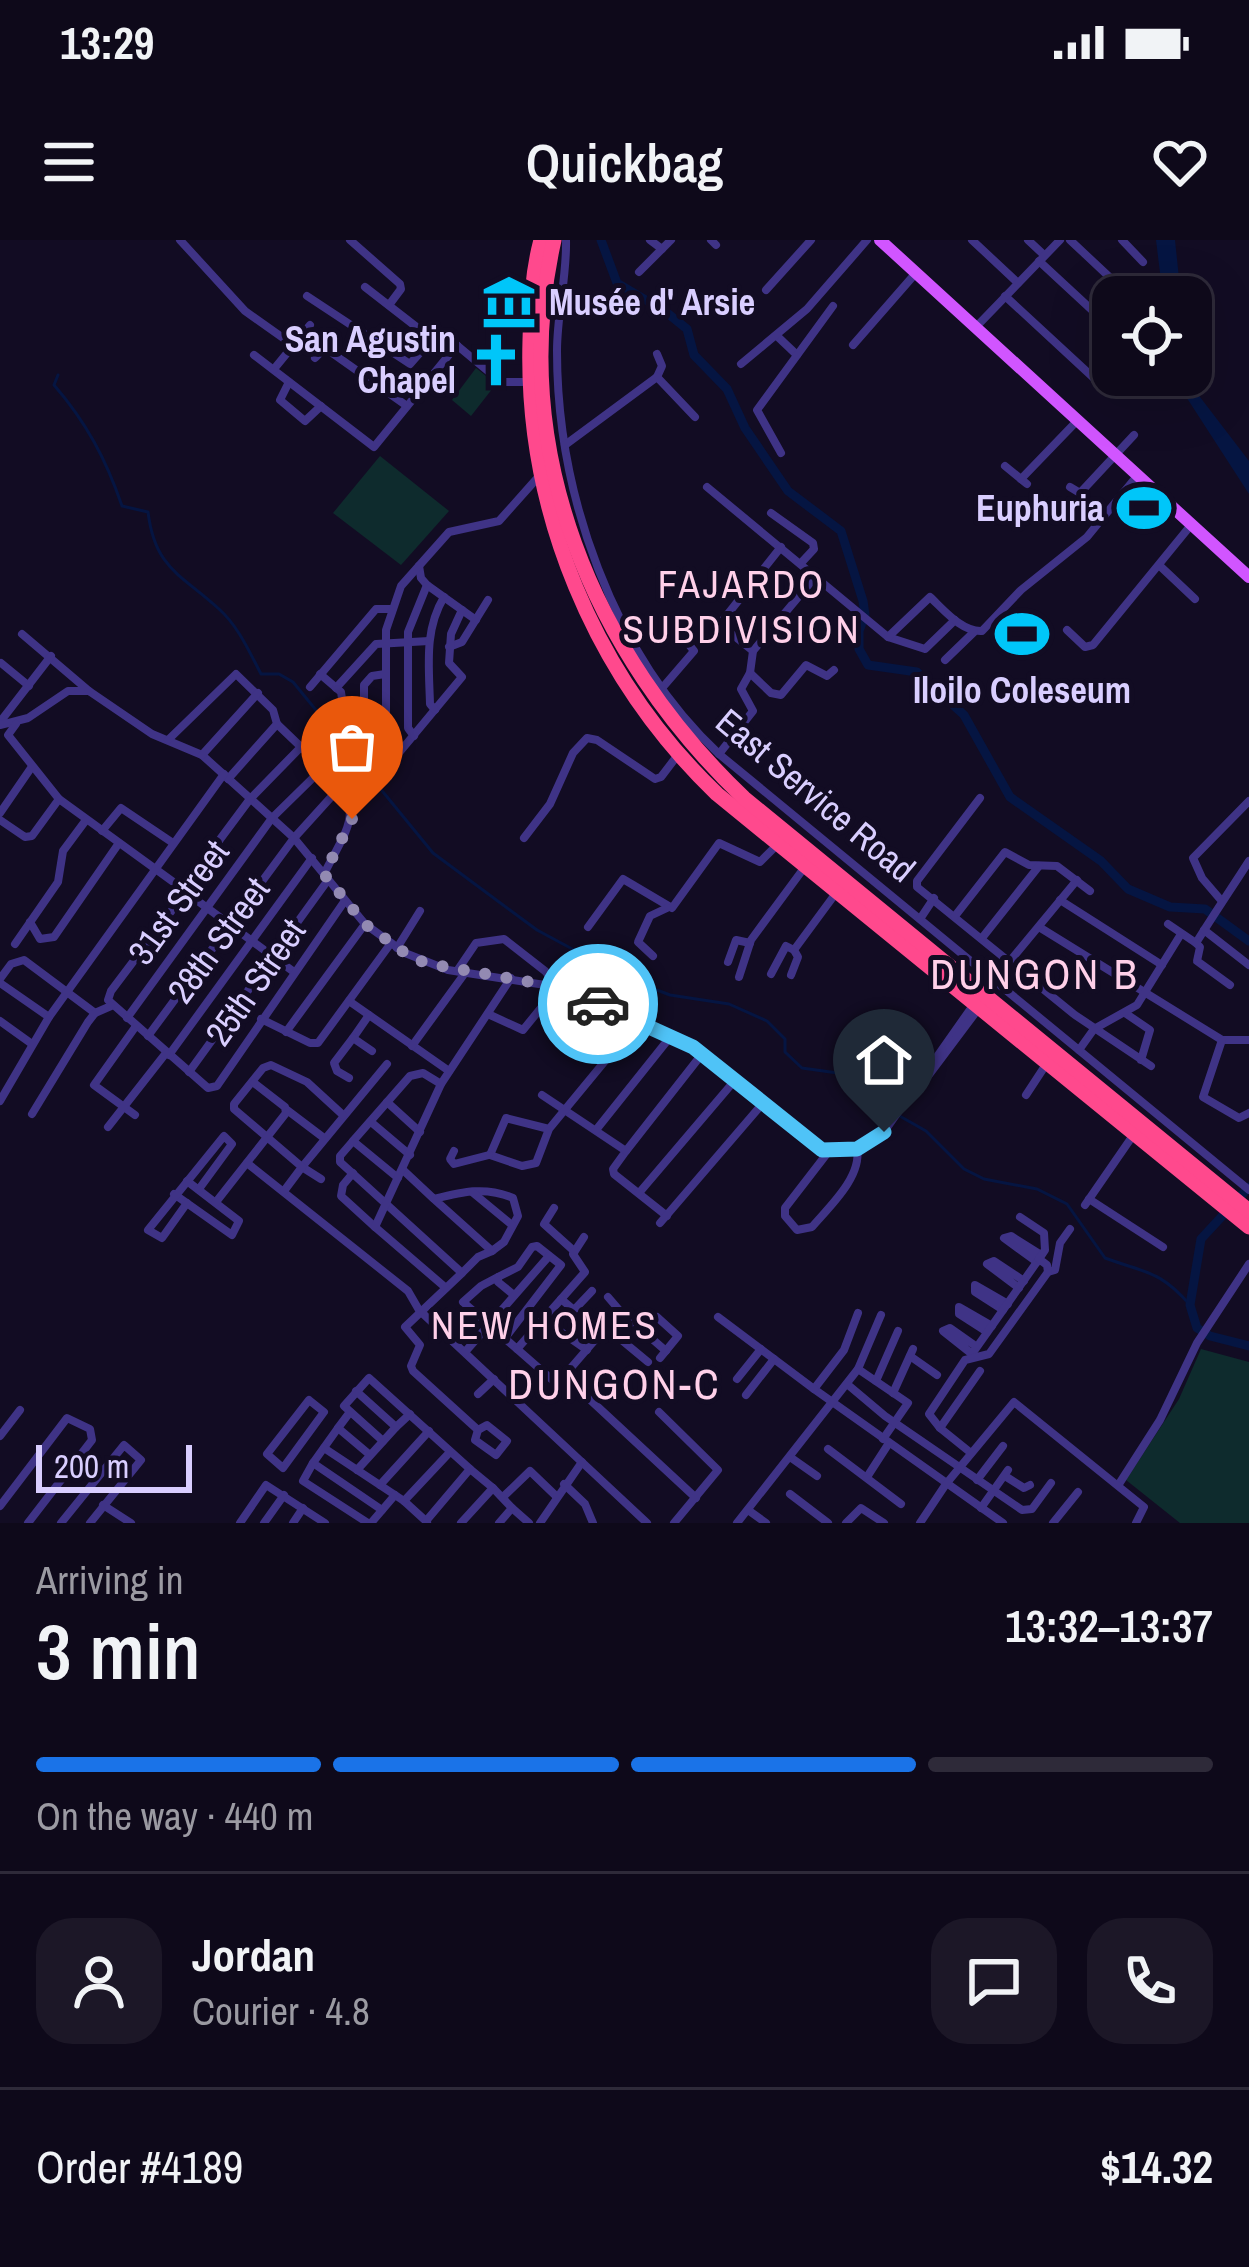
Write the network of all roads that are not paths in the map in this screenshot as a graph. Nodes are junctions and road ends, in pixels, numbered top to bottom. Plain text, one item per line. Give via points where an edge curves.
1 (180, 240) edge
2 (350, 240) edge
3 (541, 240) edge
4 (554, 240) edge
5 (566, 240) edge
6 (650, 240) edge
7 (671, 240) edge
8 (811, 240) edge
9 (867, 240) edge
10 (880, 240) edge
11 (972, 240) edge
12 (1028, 240) edge
13 (1060, 240) edge
14 (1070, 240) edge
15 (1122, 240) edge
16 (662, 249) junction
17 (1042, 258) junction
18 (1143, 262) dead end
19 (639, 272) dead end
20 (915, 274) junction
21 (1018, 283) junction
22 (365, 287) dead end
23 (766, 290) dead end
24 (307, 296) dead end
25 (1005, 296) junction
26 (389, 305) junction
27 (833, 306) dead end
28 (310, 325) dead end
29 (974, 328) junction
30 (536, 337) junction
31 (778, 337) junction
32 (432, 339) junction
33 (293, 345) junction
34 (457, 345) junction
35 (853, 345) dead end
36 (658, 354) dead end
37 (254, 355) dead end
38 (796, 355) junction
39 (315, 358) dead end
40 (741, 364) dead end
41 (274, 369) junction
42 (1092, 376) edge
43 (657, 377) junction
44 (544, 378) junction
45 (290, 381) junction
46 (320, 406) junction
47 (407, 406) junction
48 (695, 416) dead end
49 (1076, 422) junction
50 (1133, 435) dead end
51 (565, 445) junction
52 (782, 453) dead end
53 (1115, 456) junction
54 (1006, 466) dead end
55 (541, 475) junction
56 (1137, 476) junction
57 (707, 487) dead end
58 (1070, 487) dead end
59 (772, 513) dead end
60 (1191, 525) junction
61 (562, 531) junction
62 (781, 547) junction
63 (801, 563) junction
64 (418, 564) junction
65 (1160, 566) junction
66 (816, 576) junction
67 (1249, 577) edge
68 (427, 585) junction
69 (444, 597) junction
70 (1195, 599) dead end
71 (488, 600) dead end
72 (391, 609) junction
73 (461, 610) junction
74 (476, 620) junction
75 (955, 620) junction
76 (673, 624) dead end
77 (1067, 630) dead end
78 (975, 632) junction
79 (22, 634) dead end
80 (623, 637) junction
81 (888, 637) junction
82 (428, 641) junction
83 (408, 642) junction
84 (386, 643) junction
85 (449, 647) junction
86 (753, 651) junction
87 (52, 656) junction
88 (945, 660) dead end
89 (1, 663) edge
90 (834, 670) dead end
91 (750, 673) junction
92 (320, 674) junction
93 (386, 674) junction
94 (632, 679) junction
95 (28, 686) junction
96 (310, 686) dead end
97 (663, 687) junction
98 (336, 688) junction
99 (89, 692) junction
100 (258, 693) junction
101 (435, 710) junction
102 (0, 724) edge
103 (16, 724) junction
104 (277, 724) junction
105 (8, 735) junction
106 (414, 736) junction
107 (360, 740) junction
108 (167, 741) junction
109 (0, 748) edge
110 (300, 748) junction
111 (678, 754) junction
112 (719, 754) junction
113 (202, 755) junction
114 (386, 762) junction
115 (31, 768) junction
116 (323, 768) junction
117 (226, 776) junction
118 (342, 785) junction
119 (980, 798) dead end
120 (59, 799) junction
121 (250, 799) junction
122 (1249, 801) edge
123 (0, 816) edge
124 (272, 818) junction
125 (86, 820) junction
126 (767, 827) junction
127 (102, 831) junction
128 (294, 838) junction
129 (524, 838) dead end
130 (119, 843) junction
131 (172, 843) junction
132 (777, 844) junction
133 (810, 850) junction
134 (312, 858) junction
135 (1249, 861) edge
136 (1039, 866) junction
137 (154, 868) junction
138 (326, 877) junction
139 (1077, 880) junction
140 (184, 891) junction
141 (1090, 891) dead end
142 (837, 892) junction
143 (936, 900) junction
144 (1060, 900) junction
145 (344, 902) junction
146 (1219, 903) junction
147 (668, 908) junction
148 (206, 909) junction
149 (420, 911) dead end
150 (955, 916) junction
151 (30, 922) junction
152 (365, 924) junction
153 (1168, 924) dead end
154 (228, 925) junction
155 (915, 925) junction
156 (1040, 927) junction
157 (588, 928) dead end
158 (1204, 930) junction
159 (1181, 934) junction
160 (982, 938) junction
161 (250, 941) junction
162 (750, 943) junction
163 (1196, 943) junction
164 (15, 944) dead end
165 (394, 945) junction
166 (794, 950) junction
167 (653, 956) dead end
168 (273, 957) junction
169 (1010, 961) junction
170 (728, 962) dead end
171 (938, 964) junction
172 (1249, 964) edge
173 (1162, 965) junction
174 (461, 972) junction
175 (294, 973) junction
176 (771, 974) dead end
177 (791, 976) dead end
178 (739, 977) dead end
179 (511, 979) junction
180 (0, 981) edge
181 (1229, 985) dead end
182 (558, 987) junction
183 (67, 992) junction
184 (1145, 992) junction
185 (349, 1001) junction
186 (111, 1006) junction
187 (977, 1006) junction
188 (95, 1013) junction
189 (488, 1013) junction
190 (1125, 1013) junction
191 (369, 1015) junction
192 (49, 1017) junction
193 (127, 1018) junction
194 (260, 1019) junction
195 (0, 1021) edge
196 (638, 1021) junction
197 (136, 1026) junction
198 (1094, 1029) junction
199 (286, 1032) junction
200 (148, 1036) junction
201 (671, 1036) junction
202 (352, 1038) junction
203 (1222, 1040) junction
204 (1249, 1040) edge
205 (32, 1044) junction
206 (412, 1046) junction
207 (1079, 1050) junction
208 (372, 1051) dead end
209 (168, 1054) junction
210 (702, 1054) junction
211 (1141, 1060) junction
212 (1047, 1063) junction
213 (387, 1064) dead end
214 (1151, 1066) dead end
215 (448, 1071) junction
216 (189, 1072) junction
217 (349, 1078) dead end
218 (736, 1079) junction
219 (1078, 1079) junction
220 (254, 1083) junction
221 (441, 1084) junction
222 (1026, 1094) dead end
223 (542, 1096) dead end
224 (0, 1101) edge
225 (387, 1102) junction
226 (763, 1102) junction
227 (123, 1107) junction
228 (566, 1109) junction
229 (286, 1110) junction
230 (1249, 1112) edge
231 (32, 1114) dead end
232 (135, 1115) dead end
233 (343, 1115) junction
234 (371, 1122) junction
235 (108, 1127) dead end
236 (549, 1130) junction
237 (596, 1130) junction
238 (1166, 1130) junction
239 (420, 1132) junction
240 (1133, 1134) junction
241 (267, 1136) junction
242 (324, 1138) junction
243 (353, 1141) junction
244 (857, 1149) junction
245 (454, 1151) dead end
246 (626, 1151) junction
247 (830, 1151) junction
248 (410, 1155) junction
249 (490, 1155) junction
250 (247, 1163) junction
251 (302, 1167) junction
252 (353, 1173) junction
253 (400, 1174) junction
254 (321, 1179) dead end
255 (187, 1181) junction
256 (199, 1189) junction
257 (471, 1190) junction
258 (1249, 1190) edge
259 (284, 1191) junction
260 (639, 1193) junction
261 (1230, 1193) junction
262 (174, 1194) junction
263 (434, 1198) junction
264 (216, 1202) junction
265 (187, 1204) junction
266 (386, 1204) junction
267 (554, 1208) dead end
268 (1020, 1217) dead end
269 (1246, 1217) edge
270 (512, 1225) junction
271 (375, 1227) junction
272 (1070, 1228) dead end
273 (584, 1237) dead end
274 (1163, 1247) dead end
275 (492, 1251) junction
276 (574, 1251) junction
277 (549, 1256) junction
278 (1044, 1263) junction
279 (1249, 1264) edge
280 (461, 1273) junction
281 (498, 1277) junction
282 (446, 1288) junction
283 (592, 1291) dead end
284 (514, 1295) junction
285 (608, 1297) dead end
286 (561, 1299) junction
287 (419, 1310) junction
288 (620, 1312) junction
289 (858, 1313) dead end
290 (881, 1315) dead end
291 (657, 1317) dead end
292 (718, 1317) dead end
293 (544, 1320) junction
294 (490, 1326) junction
295 (607, 1328) junction
296 (898, 1330) dead end
297 (505, 1339) junction
298 (977, 1347) dead end
299 (517, 1349) junction
300 (760, 1349) junction
301 (587, 1350) junction
302 (465, 1352) junction
303 (774, 1359) junction
304 (648, 1362) dead end
305 (859, 1369) junction
306 (980, 1371) dead end
307 (937, 1375) dead end
308 (494, 1379) junction
309 (737, 1379) dead end
310 (876, 1381) junction
311 (847, 1384) junction
312 (814, 1389) junction
313 (356, 1391) junction
314 (893, 1393) junction
315 (478, 1394) dead end
316 (585, 1395) dead end
317 (746, 1395) dead end
318 (833, 1402) junction
319 (20, 1410) dead end
320 (350, 1412) junction
321 (659, 1412) dead end
322 (410, 1414) junction
323 (896, 1424) junction
324 (396, 1427) junction
325 (338, 1428) junction
326 (940, 1428) junction
327 (478, 1430) dead end
328 (429, 1431) junction
329 (0, 1436) edge
330 (383, 1441) junction
331 (886, 1441) junction
332 (1004, 1446) dead end
333 (324, 1448) junction
334 (828, 1449) dead end
335 (450, 1452) junction
336 (971, 1453) junction
337 (370, 1455) junction
338 (790, 1457) junction
339 (582, 1462) junction
340 (313, 1463) junction
341 (284, 1468) junction
342 (959, 1468) junction
343 (470, 1469) junction
344 (357, 1470) junction
345 (817, 1476) dead end
346 (867, 1477) junction
347 (977, 1480) junction
348 (1051, 1483) dead end
349 (380, 1484) junction
350 (565, 1484) junction
351 (946, 1484) junction
352 (1120, 1484) junction
353 (1030, 1485) dead end
354 (272, 1487) junction
355 (493, 1488) junction
356 (994, 1492) junction
357 (1078, 1492) dead end
358 (790, 1494) dead end
359 (284, 1495) junction
360 (395, 1496) junction
361 (556, 1496) junction
362 (502, 1497) junction
363 (696, 1498) junction
364 (404, 1502) junction
365 (902, 1504) dead end
366 (103, 1505) junction
367 (0, 1506) edge
368 (303, 1508) junction
369 (512, 1508) junction
370 (981, 1508) junction
371 (382, 1510) junction
372 (748, 1510) junction
373 (589, 1511) junction
374 (679, 1521) edge
375 (427, 1522) edge
376 (579, 1522) edge
377 (28, 1523) edge
378 (61, 1523) edge
379 (90, 1523) edge
380 (131, 1523) edge
381 (240, 1523) edge
382 (264, 1523) edge
383 (293, 1523) edge
384 (324, 1523) edge
385 (370, 1523) edge
386 (461, 1523) edge
387 (499, 1523) edge
388 (529, 1523) edge
389 (540, 1523) edge
390 (593, 1523) edge
391 (647, 1523) edge
392 (737, 1523) edge
393 (766, 1523) edge
394 (828, 1523) edge
395 (846, 1523) edge
396 (884, 1523) edge
397 (920, 1523) edge
398 (1003, 1523) edge
399 (1053, 1523) edge
400 (1136, 1523) edge

1 - 33 street via 245,311
2 - 26 street via 400,284
3 - 30 highway
4 - 30 highway
5 - 44 street, East Service Road
6 - 16 street
7 - 16 street
8 - 23 street
9 - 31 street
10 - 20 main road
11 - 21 street
12 - 17 street
13 - 17 street
14 - 17 street via 1119,286 1097,310
15 - 18 street
16 - 19 street
17 - 21 street
20 - 29 main road
20 - 35 street
21 - 25 street
22 - 26 street
24 - 32 street via 410,364
25 - 29 street
25 - 42 street
26 - 32 street
27 - 38 street
28 - 33 street
29 - 49 main road
30 - 44 highway
31 - 38 street
31 - 40 street
32 - 34 street via 440,332
33 - 41 street
34 - 44 street via 501,382
34 - 47 street
36 - 43 street
37 - 41 street
38 - 52 street via 757,413
39 - 47 street via 325,348
41 - 45 street
43 - 48 street
43 - 51 street
44 - 51 street, East Service Road
44 - 55 highway
44 - 61 highway
45 - 46 street
45 - 46 street via 280,400 305,421
46 - 47 street via 374,447
49 - 53 main road
49 - 54 street via 1024,482
50 - 53 street
51 - 80 street, East Service Road
53 - 56 main road
53 - 58 street via 1080,493
55 - 61 highway
55 - 64 street via 499,521 449,532
56 - 60 main road
56 - 78 street via 1088,537
57 - 62 street
59 - 63 street via 814,543
60 - 65 street
60 - 67 main road
61 - 80 highway
61 - 94 highway via 581,604
62 - 63 street
62 - 86 street via 723,620
63 - 66 street
64 - 68 street
64 - 72 street
65 - 70 street
65 - 77 street via 1093,645
66 - 81 street
66 - 86 street
68 - 69 street
68 - 83 street
69 - 73 street
69 - 82 street
71 - 74 street
72 - 84 street
72 - 92 street via 376,609
73 - 74 street
73 - 85 street
74 - 85 street via 463,642
75 - 78 street
75 - 81 street via 925,649
75 - 81 street via 930,597
76 - 97 street via 694,651
78 - 88 street
79 - 87 street
80 - 94 highway
80 - 97 street, East Service Road
82 - 83 street
82 - 101 street
83 - 84 street
83 - 106 street
84 - 93 street
84 - 98 street via 372,646
85 - 101 street via 449,663 462,676
86 - 91 street
87 - 95 street
87 - 99 street
89 - 95 street
90 - 91 street via 827,676 806,665 781,695
91 - 112 street via 741,689 753,711
92 - 96 street
92 - 98 street
93 - 107 street via 364,685
93 - 114 street
94 - 111 highway
94 - 126 highway
95 - 102 street
97 - 112 street, East Service Road
98 - 107 street via 346,724
99 - 103 street via 68,692
99 - 108 street
100 - 104 street
100 - 108 street via 233,674
100 - 113 street
101 - 106 street
102 - 103 street
103 - 105 street
104 - 110 street
104 - 117 street
105 - 109 street
105 - 115 street
106 - 114 street
107 - 114 street
108 - 113 street
110 - 116 street
110 - 121 street
111 - 126 highway via 717,794
111 - 129 street via 655,779 587,738
112 - 133 street, East Service Road
113 - 117 street
115 - 120 street
115 - 123 street
116 - 118 street
116 - 124 street, 31st Street
117 - 121 street
117 - 131 street
118 - 128 street
118 - 138 street via 352,819
119 - 143 street via 917,881
120 - 123 street via 32,836
120 - 125 street
121 - 124 street
121 - 140 street
122 - 146 street via 1193,858
124 - 128 street
124 - 148 street, 31st Street
125 - 127 street
125 - 151 street
126 - 132 highway
126 - 133 highway
127 - 130 street
127 - 131 street via 121,808
128 - 134 street
128 - 154 street
130 - 137 street
130 - 151 street via 54,937 40,939
131 - 137 street
132 - 133 highway
132 - 147 street via 760,862 718,843
133 - 142 highway
133 - 155 highway
133 - 162 street
134 - 138 street
134 - 161 street, 28th Street
135 - 146 street
136 - 139 street via 1058,866
136 - 150 street via 1003,853
136 - 160 street
137 - 140 street
137 - 183 street
138 - 145 street
138 - 168 street
139 - 141 street
139 - 144 street
140 - 148 street
140 - 186 street via 111,991
142 - 166 street
142 - 171 highway
143 - 150 street
143 - 155 street
144 - 156 street
144 - 173 street
145 - 152 street
145 - 175 street, 25th Street
146 - 158 street
147 - 157 street via 623,879
147 - 167 street via 650,916 638,942
148 - 154 street
148 - 193 street, 31st Street
149 - 165 street
150 - 160 street
151 - 164 street
152 - 165 street
152 - 199 street
153 - 159 street
154 - 161 street
154 - 200 street
155 - 171 highway
155 - 207 street, East Service Road
156 - 169 street
156 - 184 street
158 - 163 street
158 - 172 street
159 - 163 street
159 - 173 street
160 - 169 street
161 - 168 street
161 - 209 street, 28th Street
162 - 170 street via 736,940
162 - 178 street
163 - 181 street via 1197,961
165 - 174 street
165 - 185 street
166 - 176 street via 786,946
166 - 177 street
168 - 175 street
168 - 216 street
169 - 198 street
171 - 187 highway
171 - 219 highway
173 - 184 street
174 - 179 street
174 - 182 street via 476,943 504,939
174 - 206 street
175 - 194 street, 25th Street
179 - 182 street
179 - 189 street
180 - 183 street via 11,964 24,961
180 - 192 street
182 - 189 street via 523,1030
182 - 196 street
183 - 188 street
183 - 192 street
184 - 190 street
184 - 203 street
185 - 191 street
185 - 199 street via 318,1042
186 - 188 street
186 - 193 street
187 - 212 highway
187 - 244 street via 892,1125
188 - 231 street
189 - 215 street
190 - 198 street
190 - 211 street via 1150,1030
191 - 202 street
191 - 206 street
192 - 205 street
193 - 197 street
194 - 199 street
194 - 216 street, 25th Street via 217,1086
195 - 205 street
196 - 201 street
196 - 228 street
197 - 200 street
197 - 227 street via 95,1079
198 - 207 street
198 - 211 street
200 - 209 street
201 - 210 street
201 - 237 street
202 - 208 street
202 - 217 street via 334,1064
203 - 204 street
203 - 230 street via 1202,1095 1239,1118
205 - 224 street
206 - 215 street
207 - 238 street, East Service Road
209 - 216 street
209 - 227 street, 28th Street
210 - 218 street
210 - 246 street
211 - 214 street
212 - 219 highway
212 - 222 street
213 - 233 street
215 - 221 street
218 - 226 street
218 - 260 street
219 - 238 highway
219 - 240 highway
220 - 229 street
220 - 233 street via 275,1066
220 - 241 street via 233,1107
221 - 225 street via 417,1073
221 - 239 street
223 - 228 street
225 - 234 street
225 - 239 street
226 - 247 street
226 - 260 street via 664,1219
227 - 232 street
227 - 235 street, 28th Street
228 - 236 street
228 - 237 street
229 - 241 street
229 - 242 street
233 - 242 street
234 - 243 street
234 - 248 street
236 - 249 street via 531,1166
236 - 249 street via 506,1118
237 - 246 street
238 - 261 highway
239 - 248 street
240 - 261 highway
240 - 274 street via 1087,1202
241 - 250 street
241 - 251 street
242 - 251 street
243 - 252 street via 338,1160
243 - 253 street
244 - 247 street
244 - 247 street via 858,1167 802,1231 784,1208
245 - 249 street via 452,1163
246 - 260 street via 614,1174
248 - 253 street
250 - 259 street
250 - 264 street
251 - 254 street
251 - 259 street
252 - 266 street
252 - 271 street via 341,1196
253 - 263 street
253 - 266 street
255 - 256 street
255 - 256 street via 224,1136 232,1144
255 - 262 street
256 - 264 street
257 - 263 street
257 - 270 street
257 - 270 street via 513,1198 519,1212
258 - 261 street
259 - 287 street via 405,1288
261 - 269 highway
262 - 265 street
262 - 265 street via 148,1230 162,1238
263 - 275 street
264 - 265 street via 240,1222 230,1235
266 - 271 street
266 - 280 street
267 - 276 street via 544,1224
268 - 278 street via 1044,1233
270 - 275 street
271 - 282 street
272 - 278 street
273 - 276 street
275 - 280 street
276 - 286 street via 586,1270
277 - 281 street via 532,1247
277 - 284 street
277 - 297 street via 562,1269
278 - 298 street
278 - 326 street via 989,1354 965,1360 929,1414
279 - 352 street
280 - 282 street
281 - 284 street
281 - 294 street via 463,1300
282 - 287 street
283 - 286 street via 574,1310
284 - 294 street
285 - 288 street
286 - 293 street
287 - 302 street
287 - 327 street via 405,1327 420,1345 412,1371
288 - 291 street via 663,1354 678,1336
288 - 295 street
289 - 312 street via 844,1350
290 - 305 street
292 - 300 street
293 - 299 street
293 - 301 street
294 - 297 street
294 - 302 street
295 - 301 street
295 - 304 street
296 - 310 street
297 - 299 street
299 - 301 street via 557,1384
300 - 303 street
300 - 309 street
302 - 308 street
303 - 312 street
303 - 317 street
305 - 310 street
305 - 311 street
306 - 326 street
307 - 314 street via 911,1353
308 - 315 street
308 - 339 street
310 - 314 street
311 - 318 street
311 - 323 street
312 - 318 street
313 - 320 street via 344,1406
313 - 322 street via 369,1378
313 - 324 street
314 - 323 street via 909,1405
316 - 363 street
318 - 331 street
318 - 338 street
319 - 329 street
320 - 325 street
320 - 330 street
321 - 363 street via 717,1467
322 - 324 street
322 - 328 street
323 - 331 street
323 - 342 street
324 - 330 street
325 - 333 street
325 - 337 street
326 - 336 street
328 - 335 street
328 - 349 street
330 - 337 street
331 - 346 street
331 - 351 street
332 - 347 street
333 - 340 street
333 - 344 street
334 - 346 street
335 - 343 street
335 - 364 street
336 - 342 street
336 - 352 street via 1014,1402
337 - 344 street
338 - 345 street
338 - 372 street
339 - 350 street
339 - 391 street
340 - 371 street
340 - 385 street via 303,1481
341 - 341 street via 324,1412 310,1400 267,1454
341 - 354 street
342 - 347 street
342 - 351 street
343 - 355 street
343 - 375 street
344 - 349 street
346 - 365 street
347 - 356 street
348 - 356 street via 1027,1510
349 - 360 street
350 - 361 street
350 - 373 street
351 - 370 street
351 - 397 street
352 - 400 street via 1144,1507
353 - 356 street via 1006,1473
354 - 359 street
354 - 381 street via 264,1486
355 - 362 street
355 - 386 street
356 - 370 street
357 - 399 street
358 - 394 street
359 - 368 street
359 - 382 street
360 - 364 street
360 - 371 street
361 - 362 street via 530,1471
361 - 389 street
362 - 369 street
363 - 374 street
364 - 375 street
366 - 378 street via 142,1460 121,1446
366 - 379 street
366 - 380 street
367 - 377 street via 72,1417 92,1440
368 - 383 street
368 - 384 street
369 - 387 street
369 - 388 street
370 - 398 street
371 - 385 street
372 - 392 street
372 - 393 street
373 - 376 street
373 - 390 street
395 - 396 street via 861,1508

